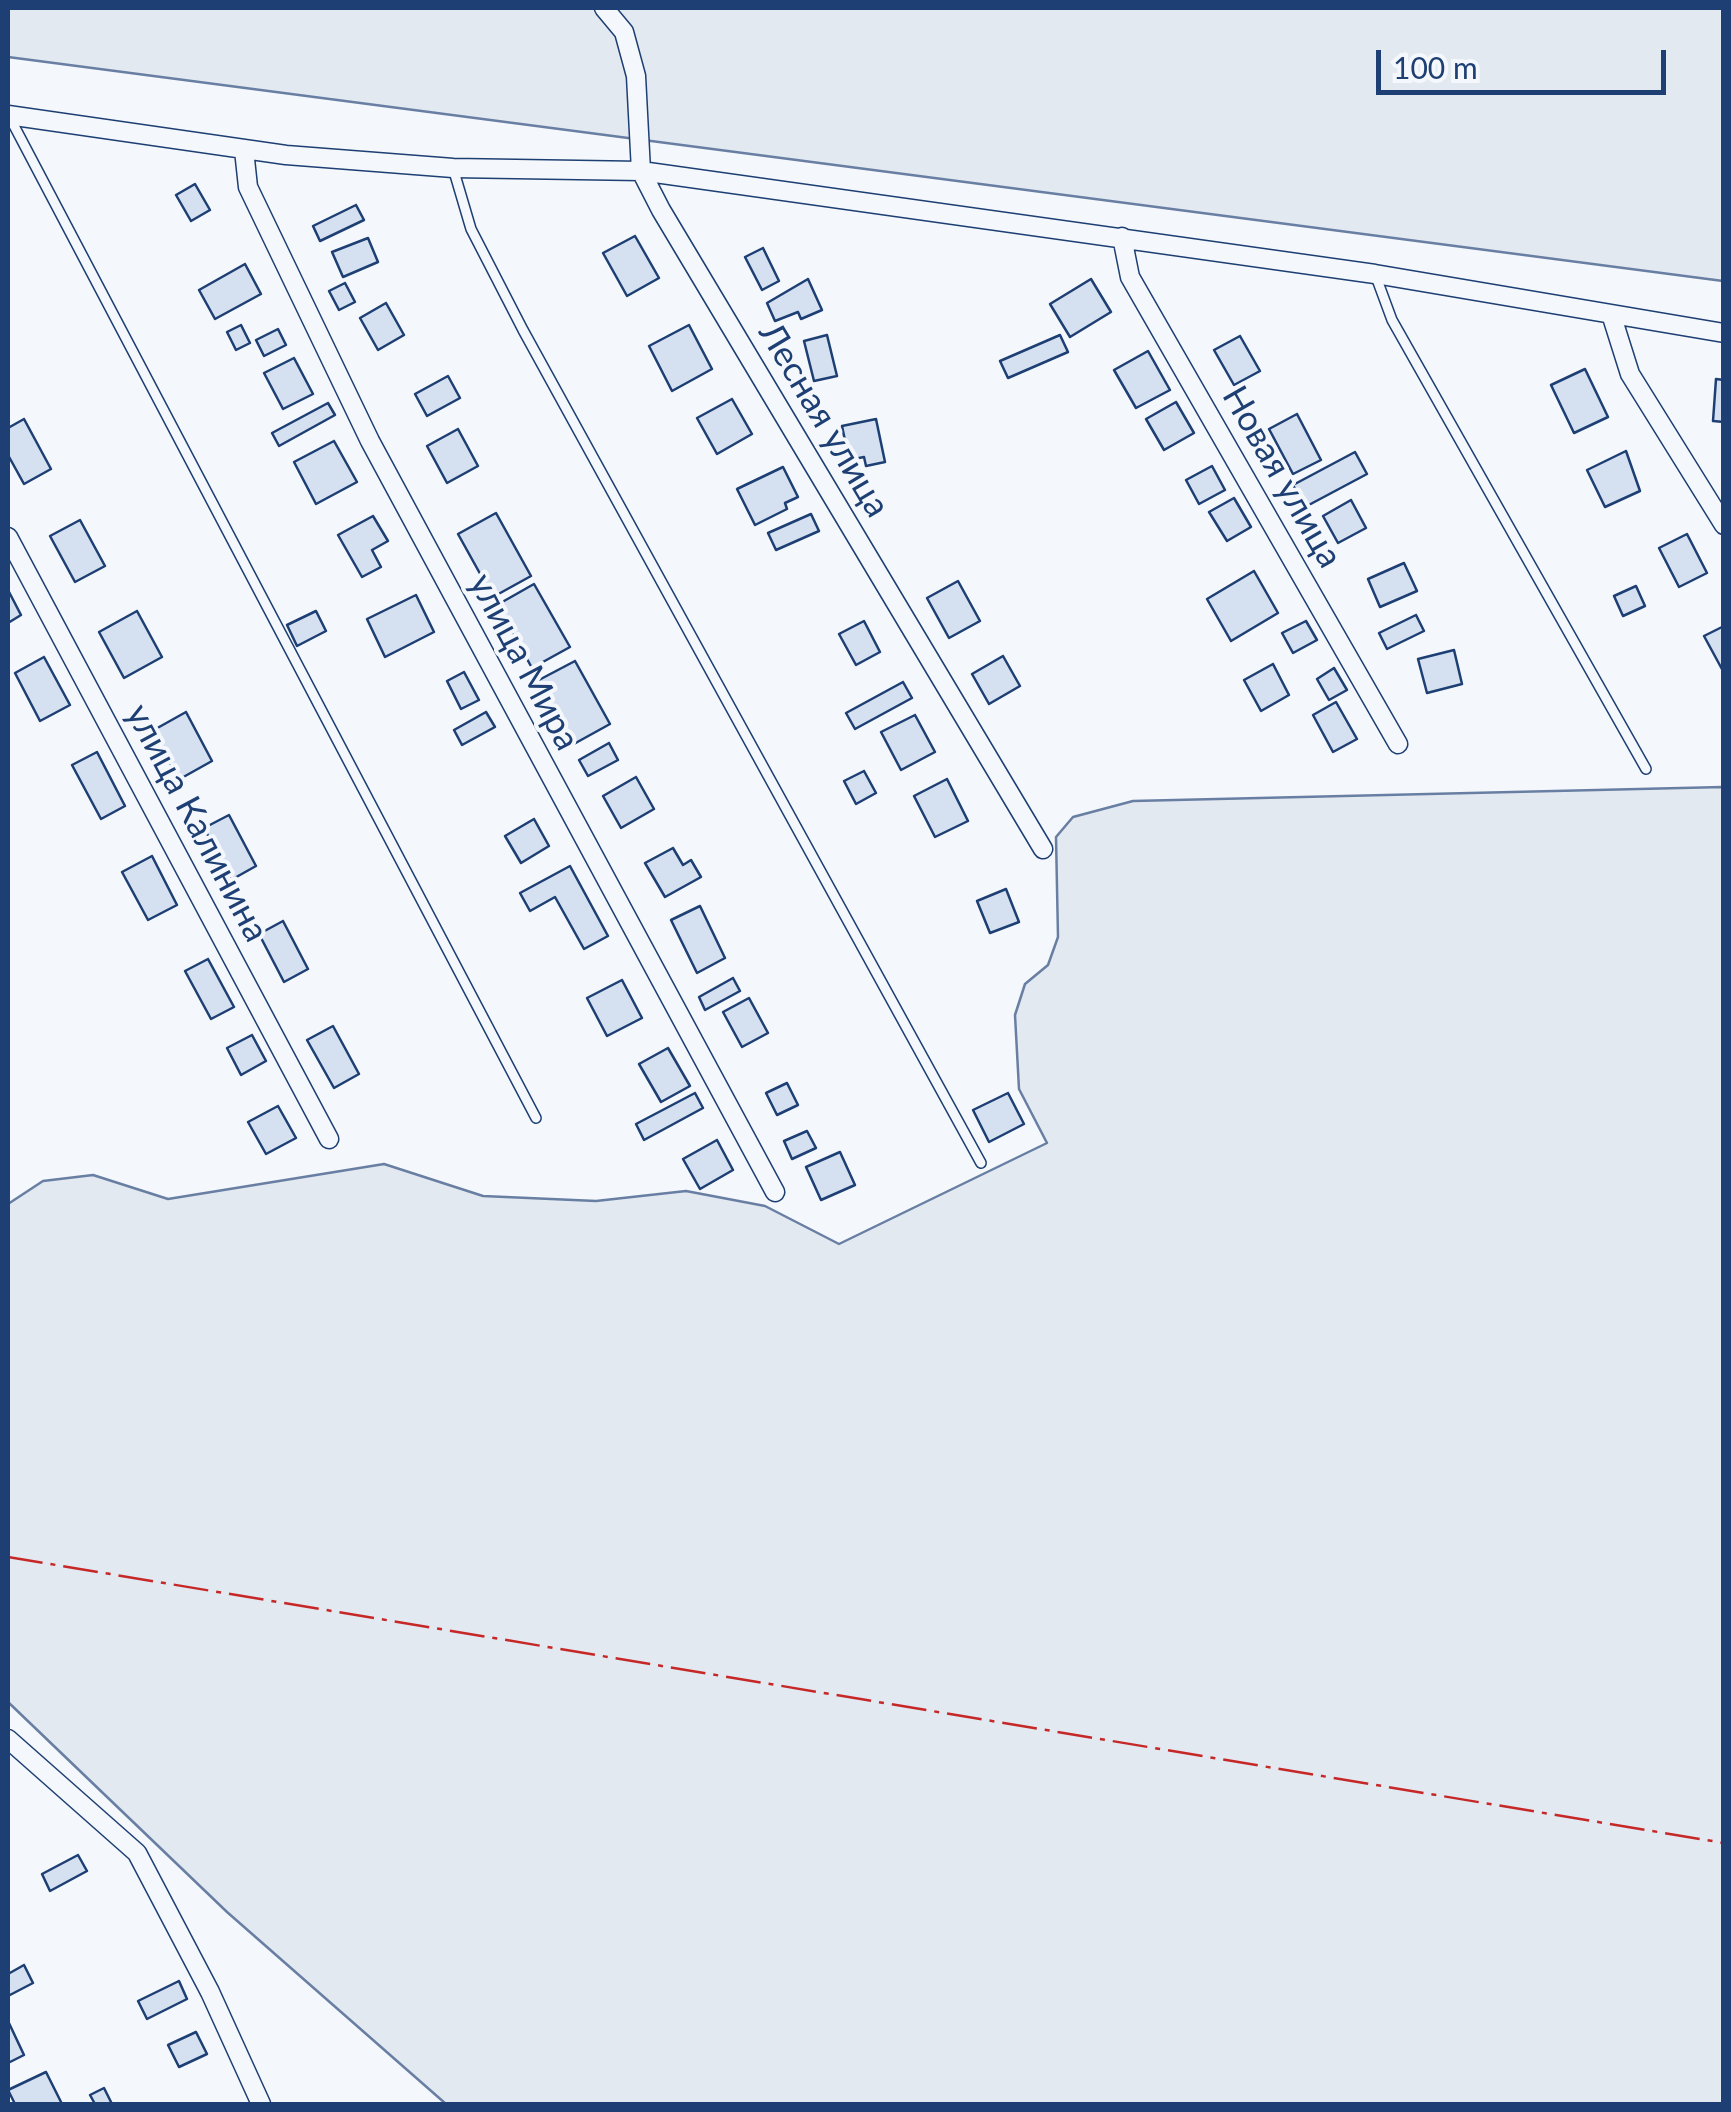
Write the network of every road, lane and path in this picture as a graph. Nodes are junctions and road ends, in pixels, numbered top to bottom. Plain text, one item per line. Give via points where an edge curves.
1 (604, 8) edge
2 (8, 116) edge
3 (244, 150) junction
4 (453, 168) junction
5 (641, 171) junction
6 (1122, 237) junction
7 (1375, 274) junction
8 (1612, 316) junction
9 (1724, 333) edge
10 (1724, 525) edge
11 (8, 538) edge
12 (1398, 744) dead end
13 (1646, 769) dead end
14 (1043, 850) dead end
15 (536, 1118) dead end
16 (329, 1139) dead end
17 (981, 1163) dead end
18 (775, 1192) dead end
19 (8, 1739) edge
20 (258, 2100) edge
21 (237, 2104) edge

1 - 5 street, Лесная улица via 624,32 636,76
2 - 3 street
2 - 15 lane
3 - 4 street
3 - 18 street, улица Мира via 248,186 370,441
4 - 5 street
4 - 17 lane via 471,228 523,330
5 - 6 street
5 - 14 street, Лесная улица
6 - 7 street
6 - 12 street, Новая улица via 1130,276
7 - 8 street
7 - 13 lane via 1392,320
8 - 9 street
8 - 10 street via 1630,374
11 - 16 street, улица Калинина
19 - 20 street via 137,1854
20 - 21 street

